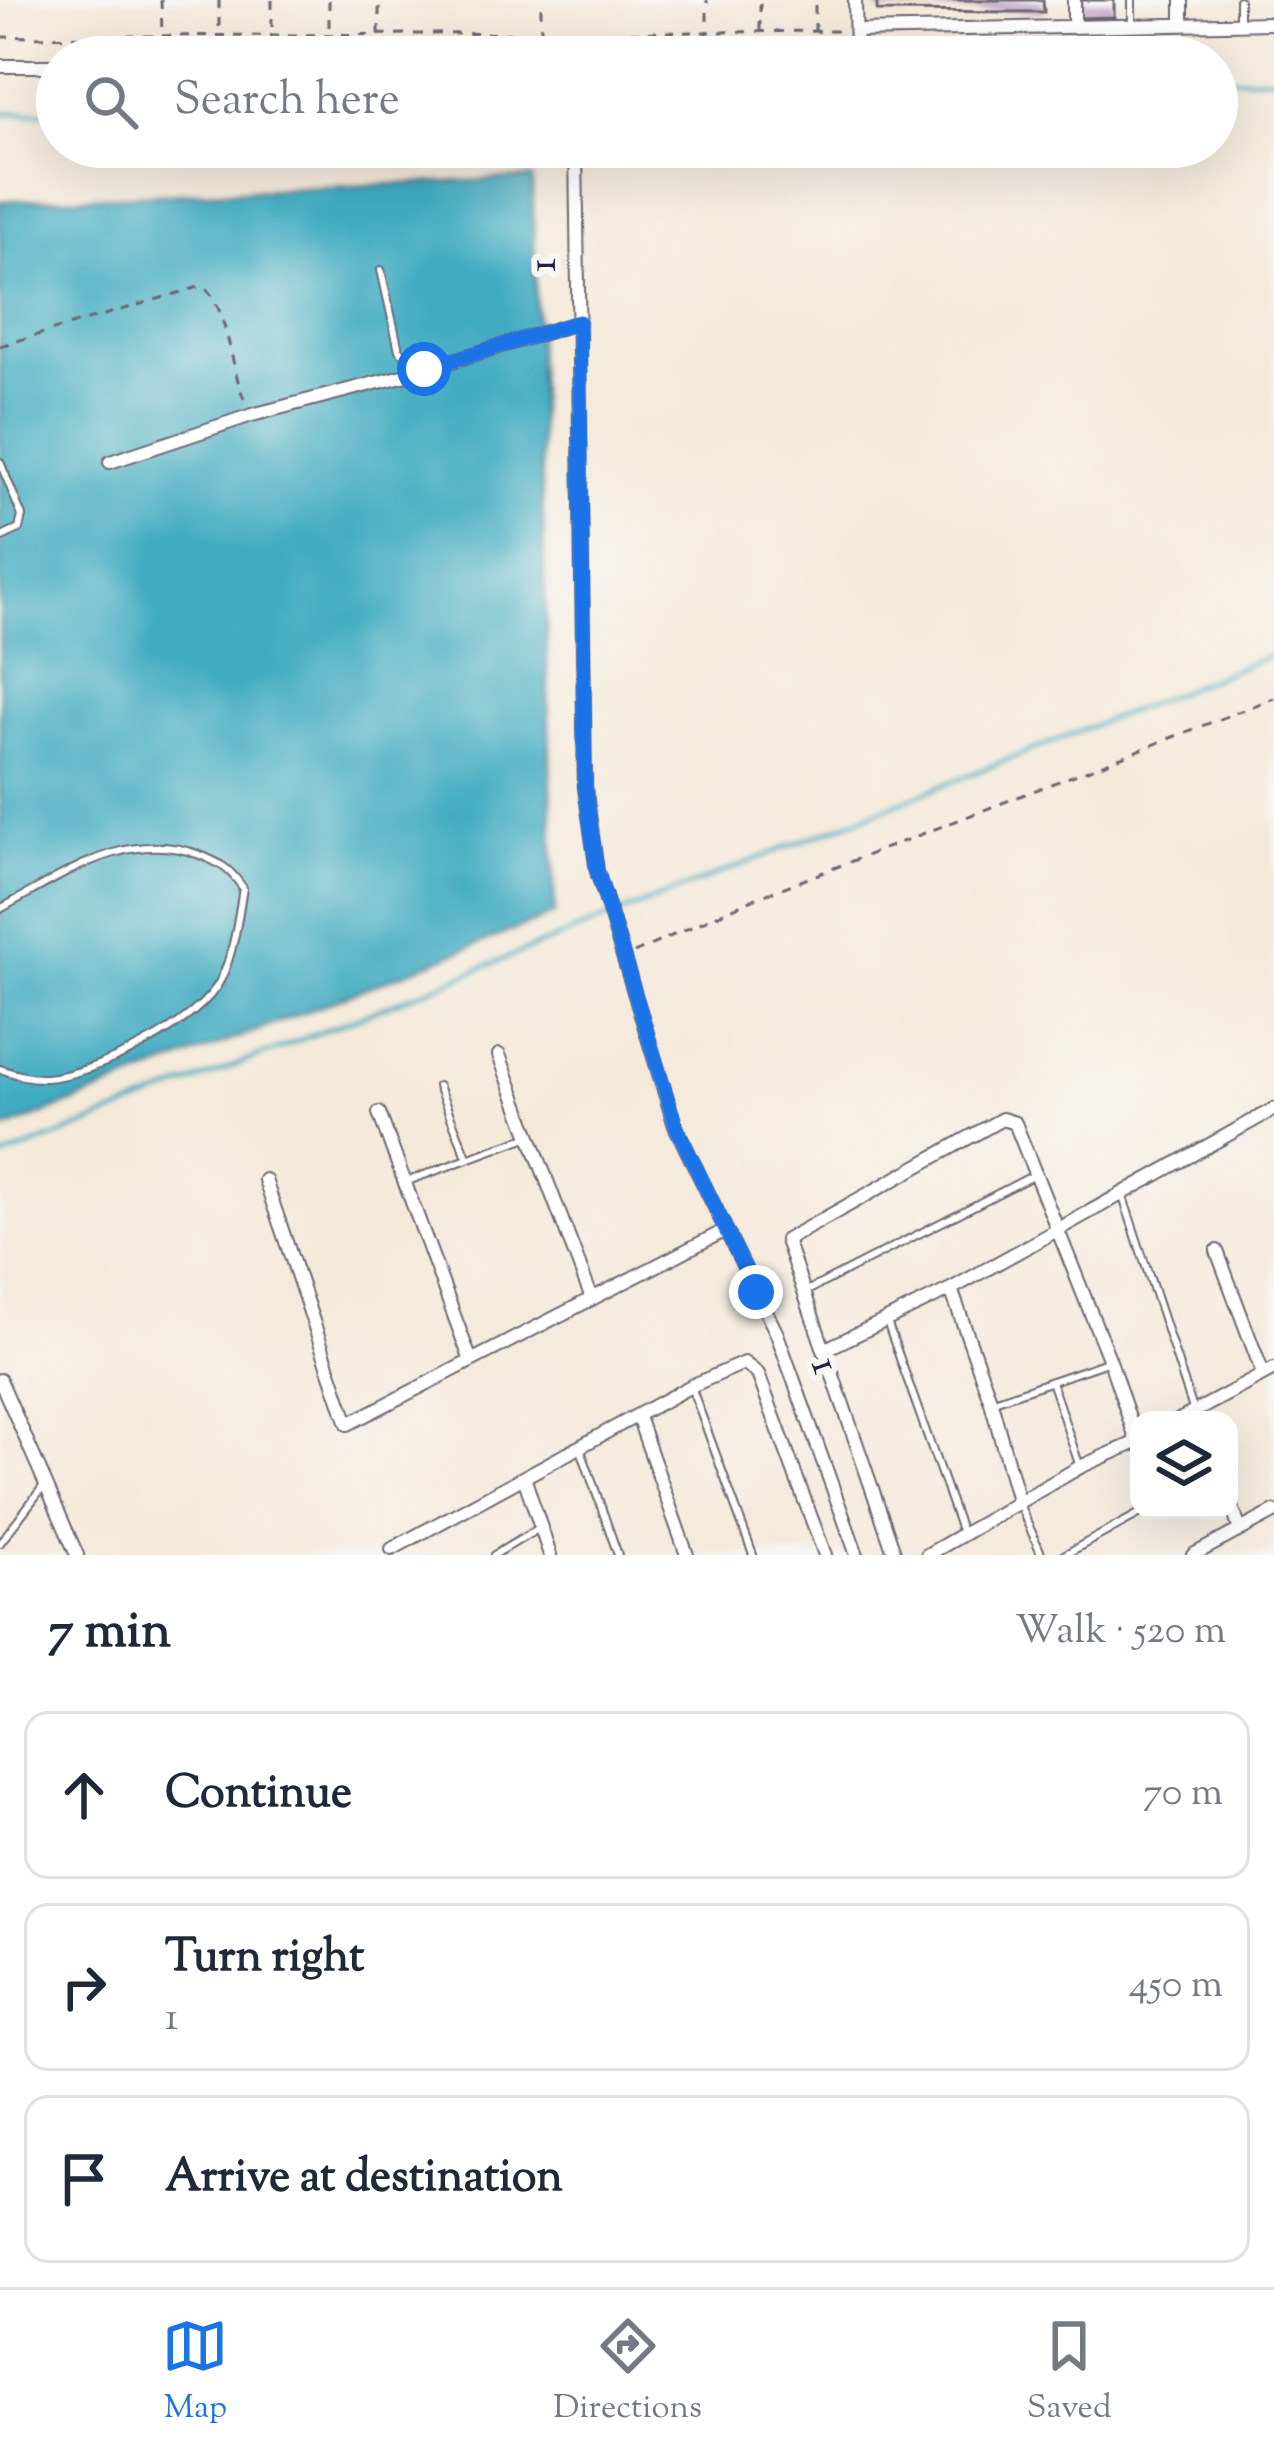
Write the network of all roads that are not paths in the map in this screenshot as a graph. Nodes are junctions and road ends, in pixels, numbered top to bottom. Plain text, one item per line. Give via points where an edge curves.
1 (855, 0) edge
2 (1074, 0) edge
3 (1132, 0) edge
4 (1182, 0) edge
5 (1239, 0) edge
6 (1239, 23) junction
7 (1274, 23) edge
8 (1132, 25) junction
9 (1182, 25) junction
10 (1074, 27) junction
11 (856, 31) junction
12 (856, 36) edge
13 (0, 66) edge
14 (36, 66) edge
15 (576, 168) edge
16 (381, 270) dead end
17 (579, 322) junction
18 (424, 369) junction
19 (0, 462) edge
20 (110, 462) dead end
21 (0, 538) edge
22 (0, 909) edge
23 (500, 1055) dead end
24 (0, 1070) edge
25 (438, 1086) dead end
26 (1274, 1109) edge
27 (379, 1113) dead end
28 (530, 1136) junction
29 (468, 1159) junction
30 (1036, 1174) junction
31 (265, 1180) dead end
32 (405, 1182) junction
33 (1122, 1194) junction
34 (724, 1231) junction
35 (1059, 1231) junction
36 (1217, 1252) dead end
37 (951, 1288) junction
38 (803, 1292) junction
39 (592, 1299) junction
40 (886, 1322) junction
41 (826, 1348) junction
42 (471, 1360) junction
43 (1109, 1361) junction
44 (1269, 1371) edge
45 (0, 1380) edge
46 (1052, 1381) junction
47 (691, 1385) junction
48 (991, 1402) junction
49 (1194, 1411) edge
50 (1204, 1411) edge
51 (638, 1417) junction
52 (1130, 1420) edge
53 (1130, 1445) edge
54 (580, 1447) junction
55 (1080, 1467) junction
56 (524, 1477) junction
57 (46, 1484) junction
58 (1018, 1501) junction
59 (1274, 1512) edge
60 (1130, 1519) edge
61 (1236, 1519) edge
62 (541, 1528) junction
63 (1240, 1530) junction
64 (963, 1536) junction
65 (0, 1543) edge
66 (392, 1552) edge
67 (77, 1555) edge
68 (494, 1555) edge
69 (550, 1555) edge
70 (618, 1555) edge
71 (687, 1555) edge
72 (752, 1555) edge
73 (825, 1555) edge
74 (857, 1555) edge
75 (895, 1555) edge
76 (927, 1555) edge
77 (1042, 1555) edge
78 (1064, 1555) edge
79 (1193, 1555) edge

1 - 11 street
2 - 10 street
3 - 8 lane
4 - 9 street
5 - 6 lane
6 - 7 street
6 - 9 street
8 - 9 street
8 - 10 street
10 - 11 street
11 - 12 street
13 - 14 street
15 - 17 street, 1
16 - 18 lane via 399,350
17 - 18 street
17 - 34 street, 1 via 585,787 597,871 676,1126
18 - 20 street
19 - 21 lane via 22,516 19,529
22 - 24 lane via 124,848 185,850 229,867 243,888 220,982 182,1022 59,1076
23 - 28 street
25 - 29 lane
26 - 33 street
27 - 32 street
28 - 29 lane
28 - 39 street
29 - 32 lane
30 - 35 street
30 - 38 lane
30 - 38 street via 1015,1123 1002,1119 790,1235 786,1247
31 - 42 street via 348,1424
32 - 42 street
33 - 35 street
33 - 49 lane
34 - 39 street
34 - 74 street, 1 via 777,1334
35 - 37 street
35 - 43 street
36 - 44 street
37 - 40 street
37 - 48 street
38 - 41 street
39 - 42 street
40 - 41 street
40 - 64 lane
41 - 75 street
43 - 46 lane
43 - 52 street
44 - 50 street
45 - 57 street
46 - 48 lane
46 - 55 lane
47 - 51 street
47 - 72 lane
47 - 73 street via 744,1363 758,1374
48 - 58 street
51 - 54 street
51 - 71 street
53 - 55 street
54 - 56 street
54 - 70 lane
55 - 58 street
56 - 62 street
56 - 66 street
57 - 65 lane
57 - 67 street
58 - 64 street
58 - 77 lane
59 - 63 street
60 - 78 lane
61 - 63 street
62 - 68 lane
62 - 69 street
63 - 79 street
64 - 76 street

